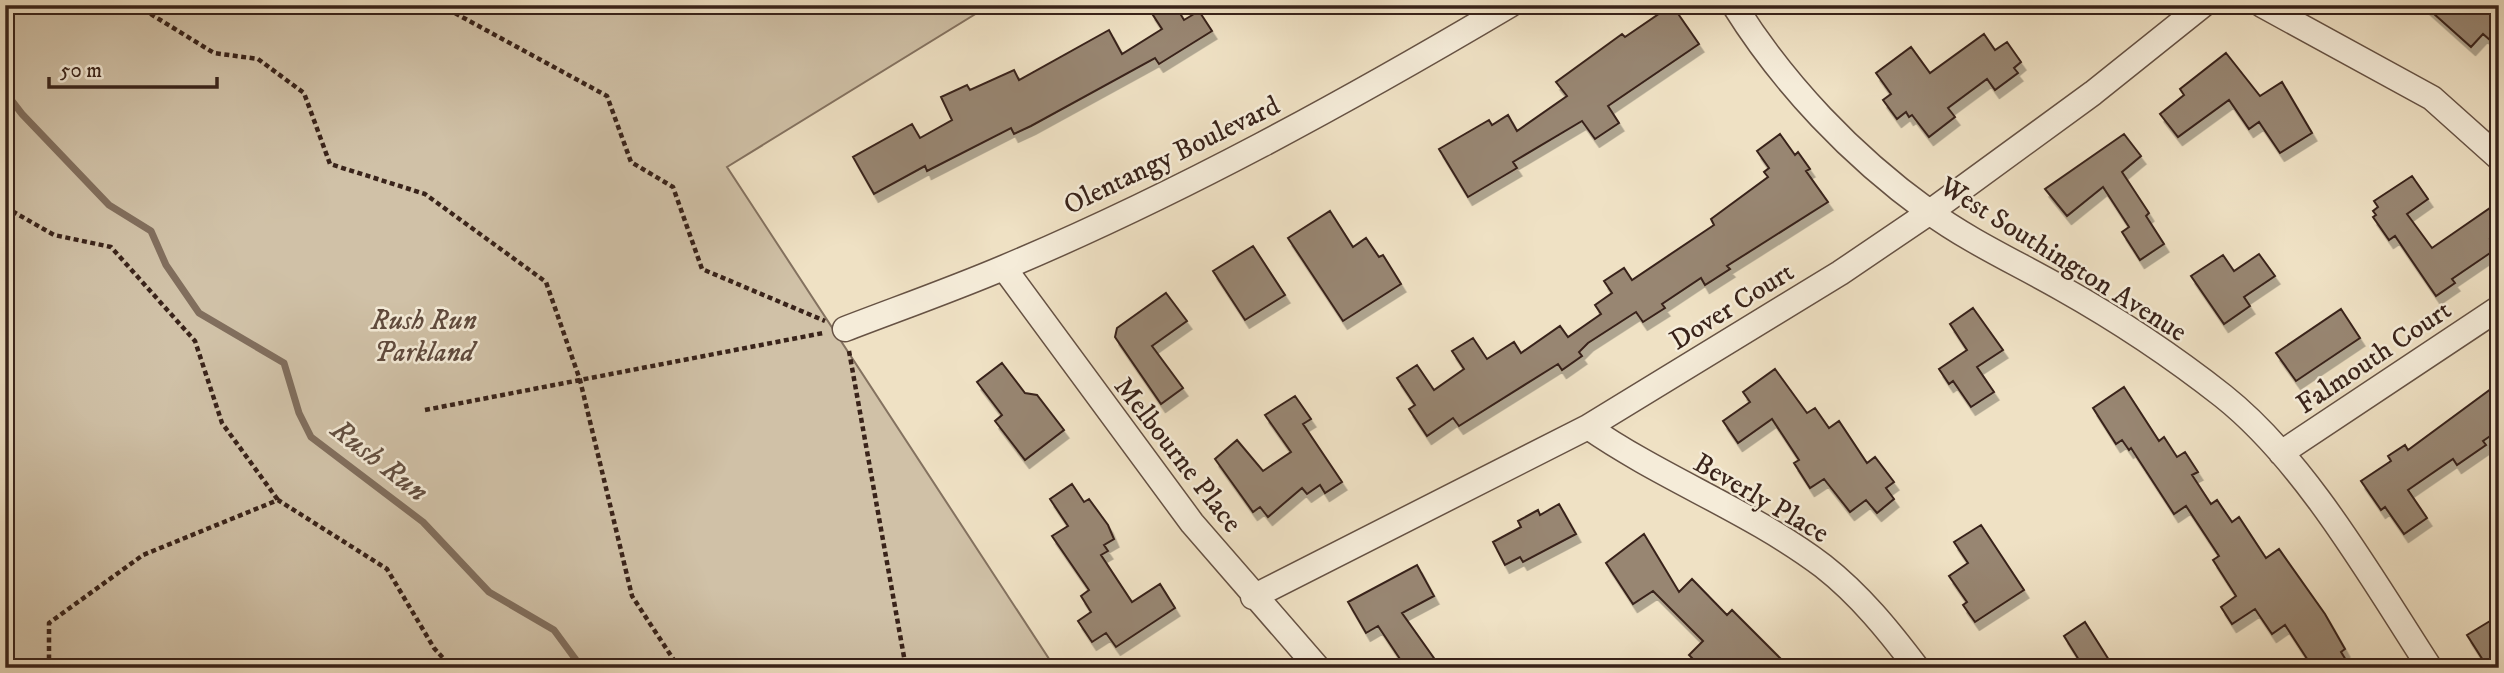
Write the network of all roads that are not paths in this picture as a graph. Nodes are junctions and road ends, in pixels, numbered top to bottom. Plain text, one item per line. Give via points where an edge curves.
1 (1510, 5) edge
2 (1734, 5) edge
3 (2203, 5) edge
4 (2262, 5) edge
5 (2499, 158) edge
6 (1930, 212) junction
7 (1004, 268) junction
8 (2499, 308) edge
9 (845, 329) road end
10 (1588, 427) junction
11 (2281, 453) junction
12 (1253, 597) junction
13 (1318, 668) edge
14 (1917, 668) edge
15 (2430, 668) edge

1 - 7 street, Olentangy Boulevard via 1262,144
2 - 6 street, West Southington Avenue via 1820,117
3 - 6 street, Dover Court via 2093,93
4 - 5 street via 2432,98
6 - 10 street, Dover Court
6 - 11 street, West Southington Avenue via 2140,333 2226,398
7 - 9 street, Olentangy Boulevard
7 - 12 street, Melbourne Place via 1129,440
8 - 11 street, Falmouth Court
10 - 12 street, Dover Court
10 - 14 street, Beverly Place via 1633,458 1776,534 1823,566 1860,598
11 - 15 street, West Southington Avenue via 2342,534
12 - 13 street, Melbourne Place

